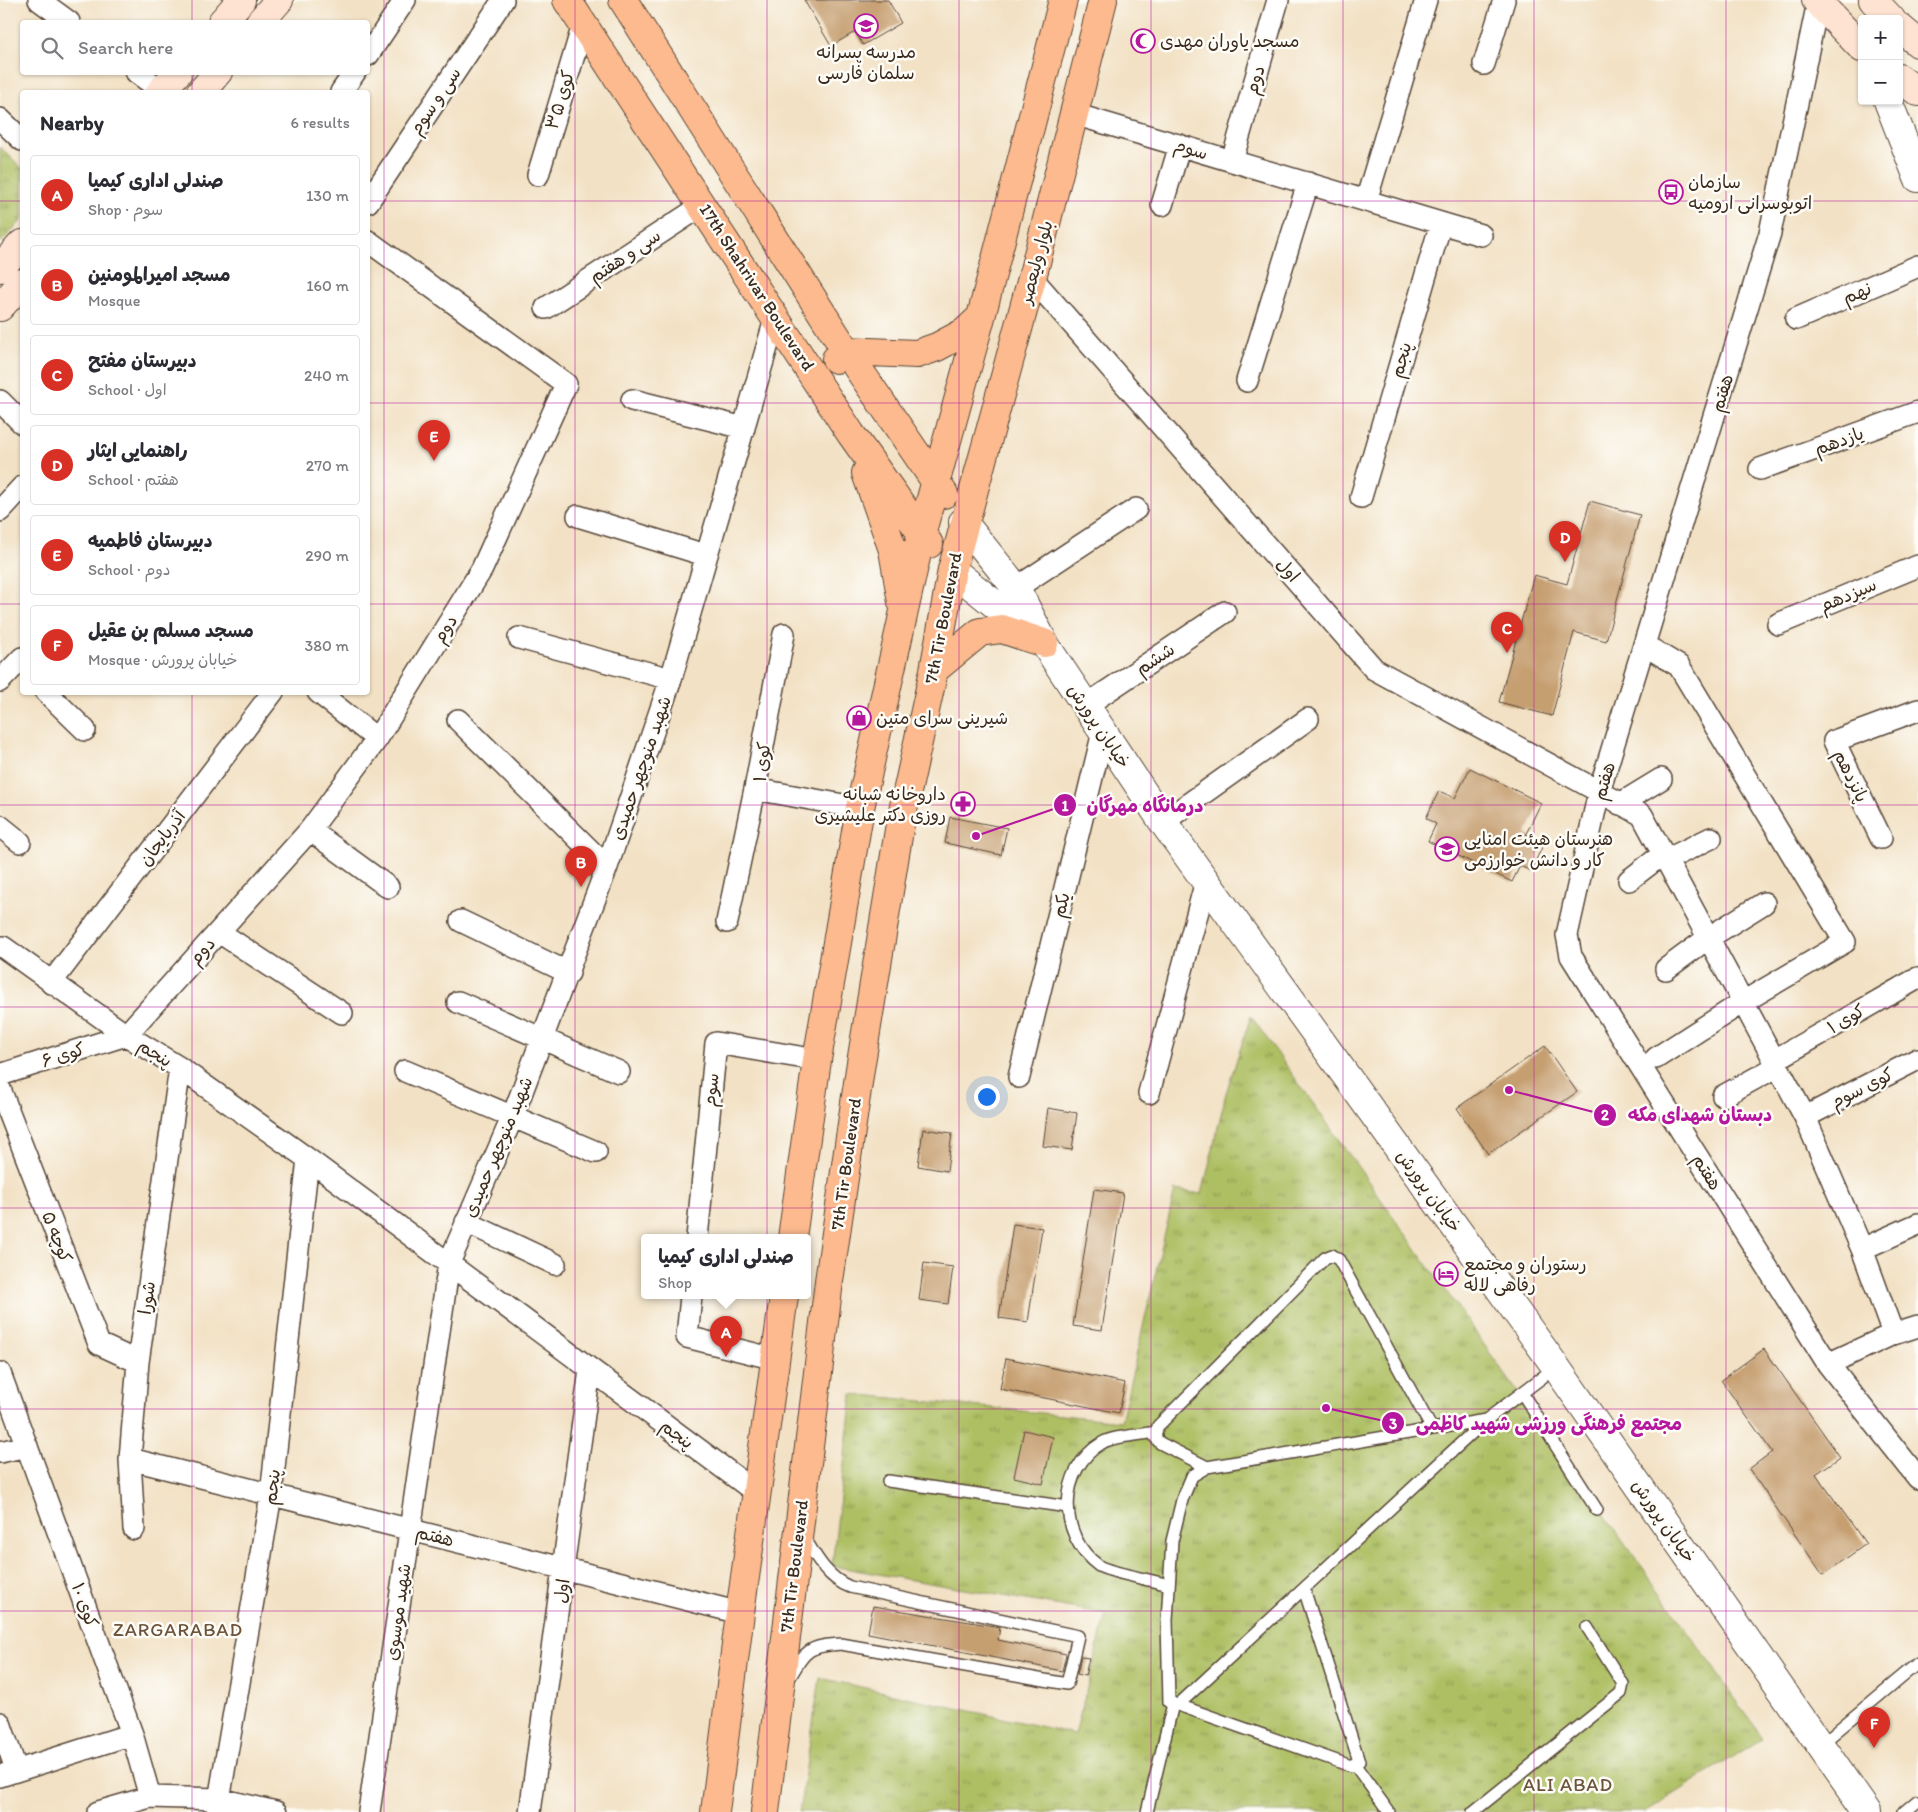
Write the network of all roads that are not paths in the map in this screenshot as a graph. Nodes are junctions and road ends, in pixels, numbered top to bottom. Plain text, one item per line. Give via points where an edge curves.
1 (39, 0) edge
2 (241, 0) edge
3 (279, 0) edge
4 (405, 0) edge
5 (503, 0) edge
6 (567, 0) edge
7 (623, 0) edge
8 (1063, 0) edge
9 (1103, 0) edge
10 (1278, 0) edge
11 (1426, 0) edge
12 (1504, 0) edge
13 (1873, 0) edge
14 (1817, 1) edge
15 (1888, 15) edge
16 (66, 20) edge
17 (224, 20) edge
18 (262, 20) edge
19 (583, 25) junction
20 (1858, 44) edge
21 (370, 51) edge
22 (1484, 64) dead end
23 (142, 75) edge
24 (215, 75) edge
25 (353, 75) edge
26 (1903, 81) edge
27 (166, 87) edge
28 (203, 90) edge
29 (342, 90) edge
30 (1918, 92) edge
31 (1890, 105) edge
32 (1074, 114) junction
33 (0, 119) edge
34 (20, 138) edge
35 (1180, 146) junction
36 (1232, 161) junction
37 (538, 175) dead end
38 (1918, 178) edge
39 (1308, 183) junction
40 (370, 199) edge
41 (1366, 201) junction
42 (703, 204) junction
43 (1162, 205) dead end
44 (1441, 223) junction
45 (1481, 235) dead end
46 (370, 242) edge
47 (20, 246) edge
48 (1918, 266) edge
49 (0, 268) edge
50 (1032, 278) junction
51 (20, 285) edge
52 (0, 307) edge
53 (546, 308) dead end
54 (776, 316) junction
55 (982, 317) junction
56 (1796, 319) dead end
57 (846, 352) junction
58 (814, 375) junction
59 (1247, 381) dead end
60 (632, 400) dead end
61 (0, 402) edge
62 (1918, 412) edge
63 (20, 421) edge
64 (744, 428) junction
65 (851, 434) junction
66 (1760, 470) dead end
67 (937, 484) junction
68 (20, 490) edge
69 (1361, 497) dead end
70 (1136, 509) dead end
71 (0, 511) edge
72 (578, 516) dead end
73 (963, 522) junction
74 (921, 535) junction
75 (706, 555) junction
76 (1918, 566) edge
77 (952, 570) junction
78 (1016, 588) junction
79 (1225, 612) dead end
80 (904, 618) junction
81 (1778, 624) dead end
82 (784, 634) dead end
83 (519, 638) dead end
84 (1044, 643) junction
85 (1646, 646) junction
86 (20, 665) edge
87 (934, 670) junction
88 (670, 680) junction
89 (0, 681) edge
90 (49, 695) edge
91 (271, 695) edge
92 (322, 695) edge
93 (1085, 706) junction
94 (1918, 710) edge
95 (1308, 719) dead end
96 (458, 720) dead end
97 (86, 730) dead end
98 (1103, 732) junction
99 (377, 739) junction
100 (1661, 779) dead end
101 (755, 789) junction
102 (1599, 792) junction
103 (1620, 804) junction
104 (860, 808) junction
105 (1163, 822) junction
106 (0, 826) edge
107 (310, 830) junction
108 (1711, 838) dead end
109 (1881, 838) dead end
110 (20, 842) dead end
111 (1665, 857) junction
112 (607, 868) junction
113 (1629, 880) dead end
114 (1206, 881) junction
115 (388, 886) dead end
116 (1764, 903) dead end
117 (461, 922) dead end
118 (727, 922) dead end
119 (219, 932) junction
120 (1708, 938) junction
121 (3, 947) dead end
122 (1666, 969) dead end
123 (569, 973) junction
124 (1918, 978) edge
125 (51, 983) junction
126 (458, 1002) dead end
127 (1743, 1002) junction
128 (342, 1013) dead end
129 (126, 1035) junction
130 (543, 1039) junction
131 (1656, 1058) dead end
132 (1918, 1059) edge
133 (817, 1060) junction
134 (1776, 1063) junction
135 (180, 1068) junction
136 (405, 1071) dead end
137 (619, 1072) dead end
138 (0, 1075) edge
139 (1019, 1078) dead end
140 (0, 1090) edge
141 (1149, 1093) dead end
142 (1723, 1096) dead end
143 (1805, 1117) junction
144 (512, 1118) junction
145 (596, 1152) dead end
146 (308, 1159) junction
147 (466, 1222) junction
148 (1918, 1224) edge
149 (697, 1234) edge
150 (793, 1234) edge
151 (1862, 1249) junction
152 (449, 1263) junction
153 (555, 1264) dead end
154 (818, 1279) edge
155 (691, 1299) edge
156 (784, 1299) edge
157 (1918, 1326) edge
158 (1893, 1334) junction
159 (775, 1359) junction
160 (138, 1362) junction
161 (1828, 1364) junction
162 (1556, 1366) junction
163 (590, 1370) junction
164 (0, 1373) edge
165 (1522, 1393) junction
166 (1486, 1420) junction
167 (1432, 1429) junction
168 (1155, 1432) junction
169 (27, 1446) junction
170 (0, 1452) edge
171 (130, 1459) junction
172 (1207, 1467) junction
173 (1918, 1478) edge
174 (888, 1481) dead end
175 (757, 1493) junction
176 (272, 1495) junction
177 (1068, 1507) junction
178 (1597, 1510) dead end
179 (134, 1529) dead end
180 (799, 1529) junction
181 (410, 1530) junction
182 (565, 1569) junction
183 (1169, 1585) junction
184 (1304, 1588) junction
185 (740, 1613) junction
186 (1587, 1627) dead end
187 (1918, 1663) edge
188 (778, 1696) junction
189 (1175, 1705) junction
190 (0, 1723) edge
191 (132, 1734) junction
192 (1820, 1744) junction
193 (1355, 1765) junction
194 (8, 1773) edge
195 (150, 1797) junction
196 (1918, 1802) edge
197 (218, 1806) edge
198 (98, 1812) edge
199 (276, 1812) edge
200 (369, 1812) edge
201 (530, 1812) edge
202 (715, 1812) edge
203 (764, 1812) edge
204 (1147, 1812) edge
205 (1388, 1812) edge
206 (1473, 1812) edge
207 (1868, 1812) edge
208 (1906, 1812) edge

1 - 16 street
2 - 17 main road
3 - 18 main road
4 - 21 street
5 - 40 street, سی و سوم
6 - 19 main road, 17th Shahrivar Boulevard
7 - 57 main road
8 - 55 main road
9 - 32 main road, بلوار ولیعصر
10 - 36 street, دوم
11 - 41 street
12 - 22 street
13 - 15 main road
14 - 20 main road
14 - 85 street, هفتم via 1770,233
19 - 37 street, کوی ۳۵
19 - 42 main road, 17th Shahrivar Boulevard
23 - 27 street
24 - 28 main road
25 - 29 street
26 - 30 main road
31 - 38 street
32 - 35 street, سوم
32 - 50 main road, بلوار ولیعصر
33 - 34 street
35 - 36 street, سوم
35 - 43 street
36 - 39 street, سوم
39 - 41 street, سوم
39 - 59 street
41 - 44 street, سوم
42 - 53 street, سی و هفتم
42 - 54 main road, 17th Shahrivar Boulevard
44 - 45 street, سوم
44 - 69 street, پنجم
46 - 99 street, دوم via 566,384 482,569
47 - 49 main road
48 - 56 street, نهم
50 - 73 main road, بلوار ولیعصر
50 - 102 street, اول via 1374,669
51 - 52 main road
54 - 58 main road, 17th Shahrivar Boulevard
54 - 64 street, شهبد منوچهر حمیدی
55 - 57 main road via 965,332 916,354
55 - 67 main road
57 - 58 main road
57 - 67 main road
58 - 65 main road, 17th Shahrivar Boulevard
60 - 64 street
61 - 63 street
62 - 66 street, یازدهم
64 - 75 street, شهبد منوچهر حمیدی
65 - 74 main road, 17th Shahrivar Boulevard
65 - 80 main road via 893,550
67 - 73 main road
67 - 74 main road
68 - 71 street
70 - 78 street
72 - 75 street
73 - 77 main road, 7th Tir Boulevard
73 - 78 street, خیابان پرورش
74 - 77 main road, 17th Shahrivar Boulevard
74 - 80 main road
75 - 88 street, شهبد منوچهر حمیدی
76 - 81 street, سیزدهم
77 - 84 street, خیابان پرورش
77 - 87 main road, 7th Tir Boulevard
78 - 84 street, خیابان پرورش
79 - 93 street, ششم
80 - 104 main road
82 - 101 street, کوی ۱
83 - 88 street
84 - 87 main road via 1002,629 980,632
84 - 93 street, خیابان پرورش
85 - 102 street, هفتم
85 - 127 street via 1680,666 1845,942
86 - 89 street
87 - 154 main road, 7th Tir Boulevard via 900,824 860,1069
88 - 112 street, شهبد منوچهر حمیدی
90 - 97 street
91 - 125 street, آذربایجان
92 - 99 street
93 - 98 street, خیابان پرورش
94 - 109 street, پانزدهم via 1834,741
95 - 105 street
96 - 112 street
98 - 105 street, خیابان پرورش
98 - 139 street, یکم
99 - 107 street, دوم
100 - 103 street
101 - 104 street, کوی ۱
101 - 118 street
102 - 103 street, اول
102 - 161 street, هفتم via 1567,935 1572,956
103 - 111 street, اول via 1642,815
104 - 133 main road
105 - 114 street, خیابان پرورش
106 - 110 street
107 - 115 street
107 - 119 street, دوم
108 - 111 street
111 - 113 street
111 - 120 street, اول
112 - 123 street, شهبد منوچهر حمیدی
114 - 141 street
114 - 162 street, خیابان پرورش
116 - 120 street
117 - 123 street
119 - 128 street
119 - 129 street, دوم
120 - 122 street
120 - 127 street, اول
121 - 125 street, پنجم
123 - 130 street, شهبد منوچهر حمیدی
124 - 134 street, کوی ۱
125 - 129 street, پنجم
126 - 130 street
127 - 131 street
127 - 134 street, اول
129 - 135 street, پنجم
129 - 138 street, کوی ۶
130 - 137 street
130 - 144 street, شهبد منوچهر حمیدی
132 - 143 street, کوی سوم
133 - 149 street, سوم via 716,1043
133 - 150 main road
134 - 142 street, کوی ۱
134 - 143 street, اول
135 - 146 street, پنجم
135 - 160 street, شورا
136 - 144 street
140 - 160 street, کوچه ۵ via 99,1344
143 - 151 street, اول
144 - 145 street
144 - 147 street, شهبد منوچهر حمیدی
146 - 152 street, پنجم
146 - 176 street, پنجم
147 - 152 street, شهبد منوچهر حمیدی
147 - 153 street
148 - 151 street
151 - 158 street, اول
152 - 163 street, پنجم
152 - 181 street, شهید موسوی
154 - 180 main road, 7th Tir Boulevard
155 - 159 street via 687,1337
156 - 159 main road
157 - 158 street
158 - 161 street
159 - 175 main road
160 - 171 street, شورا
161 - 173 street, هفتم
162 - 165 lane
162 - 192 street, خیابان پرورش
163 - 175 street, پنجم
163 - 182 street, اول
164 - 169 street, کوی ۱۰
165 - 166 lane
165 - 178 lane
166 - 167 lane
166 - 184 lane
167 - 168 lane via 1339,1260 1332,1255 1318,1265
167 - 172 lane
168 - 172 lane via 1160,1443
168 - 177 lane via 1103,1442 1083,1460 1072,1478
169 - 170 street
169 - 191 street, کوی ۱۰
171 - 176 street, هفتم
171 - 179 street, شورا
172 - 183 lane via 1192,1476 1182,1500 1172,1541
174 - 177 lane
175 - 185 main road
176 - 181 street, هفتم
176 - 197 street, پنجم
177 - 183 lane via 1070,1524 1078,1544 1100,1566
180 - 188 main road, 7th Tir Boulevard
180 - 188 lane via 818,1562 840,1583 850,1587 1078,1636 1067,1684 842,1644 823,1645 804,1653
181 - 182 street, هفتم
181 - 200 street, شهید موسوی
182 - 185 street, هفتم
182 - 201 street, اول
183 - 189 lane via 1168,1684 1169,1702
184 - 189 lane
184 - 193 lane via 1359,1761
185 - 202 main road
186 - 206 lane via 1623,1684 1621,1693
187 - 192 lane
188 - 203 main road, 7th Tir Boulevard
189 - 193 lane
189 - 204 lane
190 - 194 street
191 - 194 street
191 - 195 street, کوی ۱۰
192 - 207 street, خیابان پرورش
193 - 205 lane
195 - 197 street
195 - 198 street
196 - 208 lane
197 - 199 street

